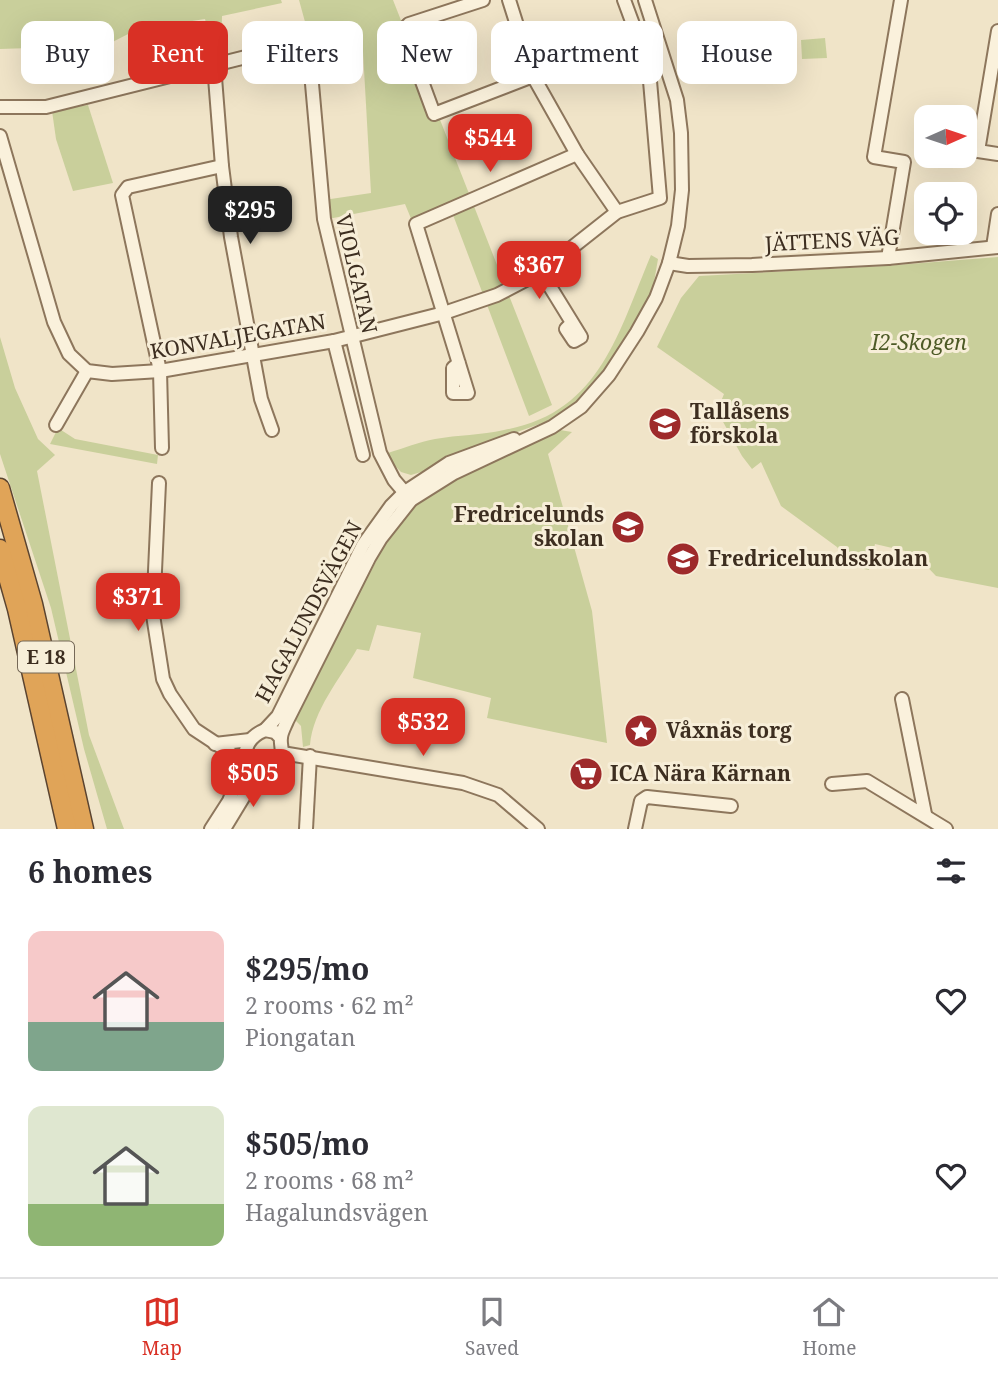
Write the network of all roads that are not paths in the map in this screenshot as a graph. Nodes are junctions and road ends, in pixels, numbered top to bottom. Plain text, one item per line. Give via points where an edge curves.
1 (483, 0) edge
2 (509, 0) edge
3 (624, 0) edge
4 (645, 0) edge
5 (901, 0) edge
6 (516, 21) edge
7 (998, 31) edge
8 (228, 62) edge
9 (138, 84) edge
10 (216, 84) edge
11 (512, 84) edge
12 (538, 84) edge
13 (0, 107) edge
14 (0, 136) edge
15 (577, 154) junction
16 (998, 155) edge
17 (222, 166) junction
18 (617, 212) junction
19 (998, 214) edge
20 (996, 247) edge
21 (888, 258) junction
22 (669, 262) junction
23 (541, 272) junction
24 (444, 313) junction
25 (572, 323) dead end
26 (351, 336) junction
27 (334, 341) junction
28 (254, 354) junction
29 (459, 363) dead end
30 (87, 371) junction
31 (160, 371) junction
32 (56, 425) dead end
33 (272, 430) dead end
34 (162, 448) dead end
35 (363, 455) dead end
36 (159, 483) dead end
37 (0, 488) edge
38 (408, 496) junction
39 (0, 550) edge
40 (902, 699) dead end
41 (265, 730) junction
42 (281, 738) junction
43 (250, 740) junction
44 (215, 744) junction
45 (282, 753) junction
46 (310, 757) junction
47 (244, 763) junction
48 (258, 773) junction
49 (832, 784) dead end
50 (731, 806) dead end
51 (925, 814) junction
52 (65, 829) edge
53 (84, 829) edge
54 (211, 829) edge
55 (224, 829) edge
56 (306, 829) edge
57 (538, 829) edge
58 (635, 829) edge
59 (946, 829) edge

1 - 11 street via 409,24 403,30 434,114
2 - 6 street
3 - 18 street via 650,81 660,198
4 - 22 street, HAGALUNDSVÄGEN via 677,100 681,133 682,190
5 - 21 street via 874,156 904,162
7 - 16 street via 978,151
8 - 26 street, VIOLGATAN via 298,44 306,44 309,50 324,219
9 - 13 street via 46,107
10 - 17 street
12 - 15 street
14 - 30 street via 54,322 69,354
15 - 18 street
15 - 24 street via 416,224
17 - 28 street
17 - 31 street via 128,187 122,195
18 - 23 street, KONVALJEGATAN
19 - 20 street
20 - 21 street, JÄTTENS VÄG
21 - 22 street, JÄTTENS VÄG via 752,265
22 - 38 street, HAGALUNDSVÄGEN via 637,332 609,376 581,407 531,436 449,463
23 - 24 street, KONVALJEGATAN via 497,295
23 - 25 street
24 - 26 street, KONVALJEGATAN
24 - 29 street
26 - 27 street, KONVALJEGATAN
26 - 38 street, VIOLGATAN via 380,453
27 - 28 street, KONVALJEGATAN
27 - 35 street, VIOLGATAN
28 - 31 street, KONVALJEGATAN
28 - 33 street via 261,399
30 - 31 street, KONVALJEGATAN
30 - 32 street
31 - 34 street
36 - 44 street via 153,615 160,668 186,718
37 - 53 highway, E 18 via 33,604
38 - 41 street, HAGALUNDSVÄGEN via 391,506 363,545 278,716
38 - 42 street, HAGALUNDSVÄGEN via 369,558
39 - 52 highway, E 18
40 - 51 street
41 - 42 street
41 - 43 street
42 - 45 street
43 - 44 street
43 - 47 street
44 - 47 street
45 - 46 street
45 - 48 street via 275,764
46 - 56 street
46 - 57 street via 463,783 498,795
47 - 48 street
47 - 54 street via 229,801
48 - 55 street
49 - 51 street via 867,781
50 - 58 street via 647,797 640,804
51 - 59 street

